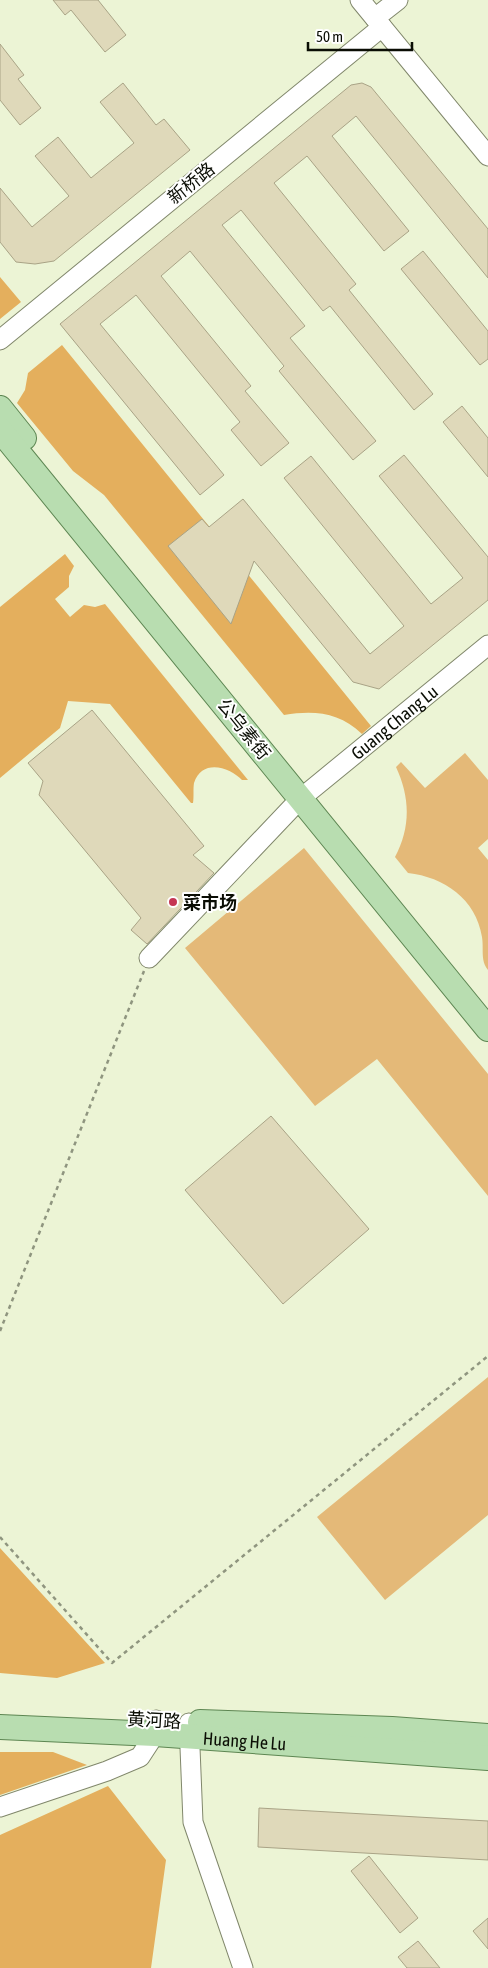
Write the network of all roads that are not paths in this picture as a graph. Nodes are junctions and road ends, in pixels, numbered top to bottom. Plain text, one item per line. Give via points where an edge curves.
1 (360, 0) edge
2 (398, 0) edge
3 (378, 23) junction
4 (488, 156) edge
5 (0, 340) edge
6 (0, 408) edge
7 (0, 430) edge
8 (488, 645) edge
9 (306, 794) junction
10 (149, 958) road end
11 (488, 1007) edge
12 (488, 1029) edge
13 (0, 1710) edge
14 (0, 1727) edge
15 (156, 1727) junction
16 (189, 1729) junction
17 (488, 1736) edge
18 (488, 1758) edge
19 (0, 1807) edge
20 (243, 1968) edge

1 - 3 street
2 - 3 street, 新桥路
3 - 4 street
3 - 5 street, 新桥路
6 - 9 main road, 公乌素街
7 - 9 main road, 公乌素街
8 - 9 street, Guang Chang Lu
9 - 10 street, Guang Chang Lu
9 - 11 main road, 公乌素街
9 - 12 main road, 公乌素街
13 - 15 main road, 黄河路
14 - 15 main road, Huang He Lu
15 - 16 main road, Huang He Lu
15 - 19 street via 140,1757 108,1772
16 - 17 main road, 黄河路 via 392,1729
16 - 18 main road, Huang He Lu
16 - 20 street via 193,1822

